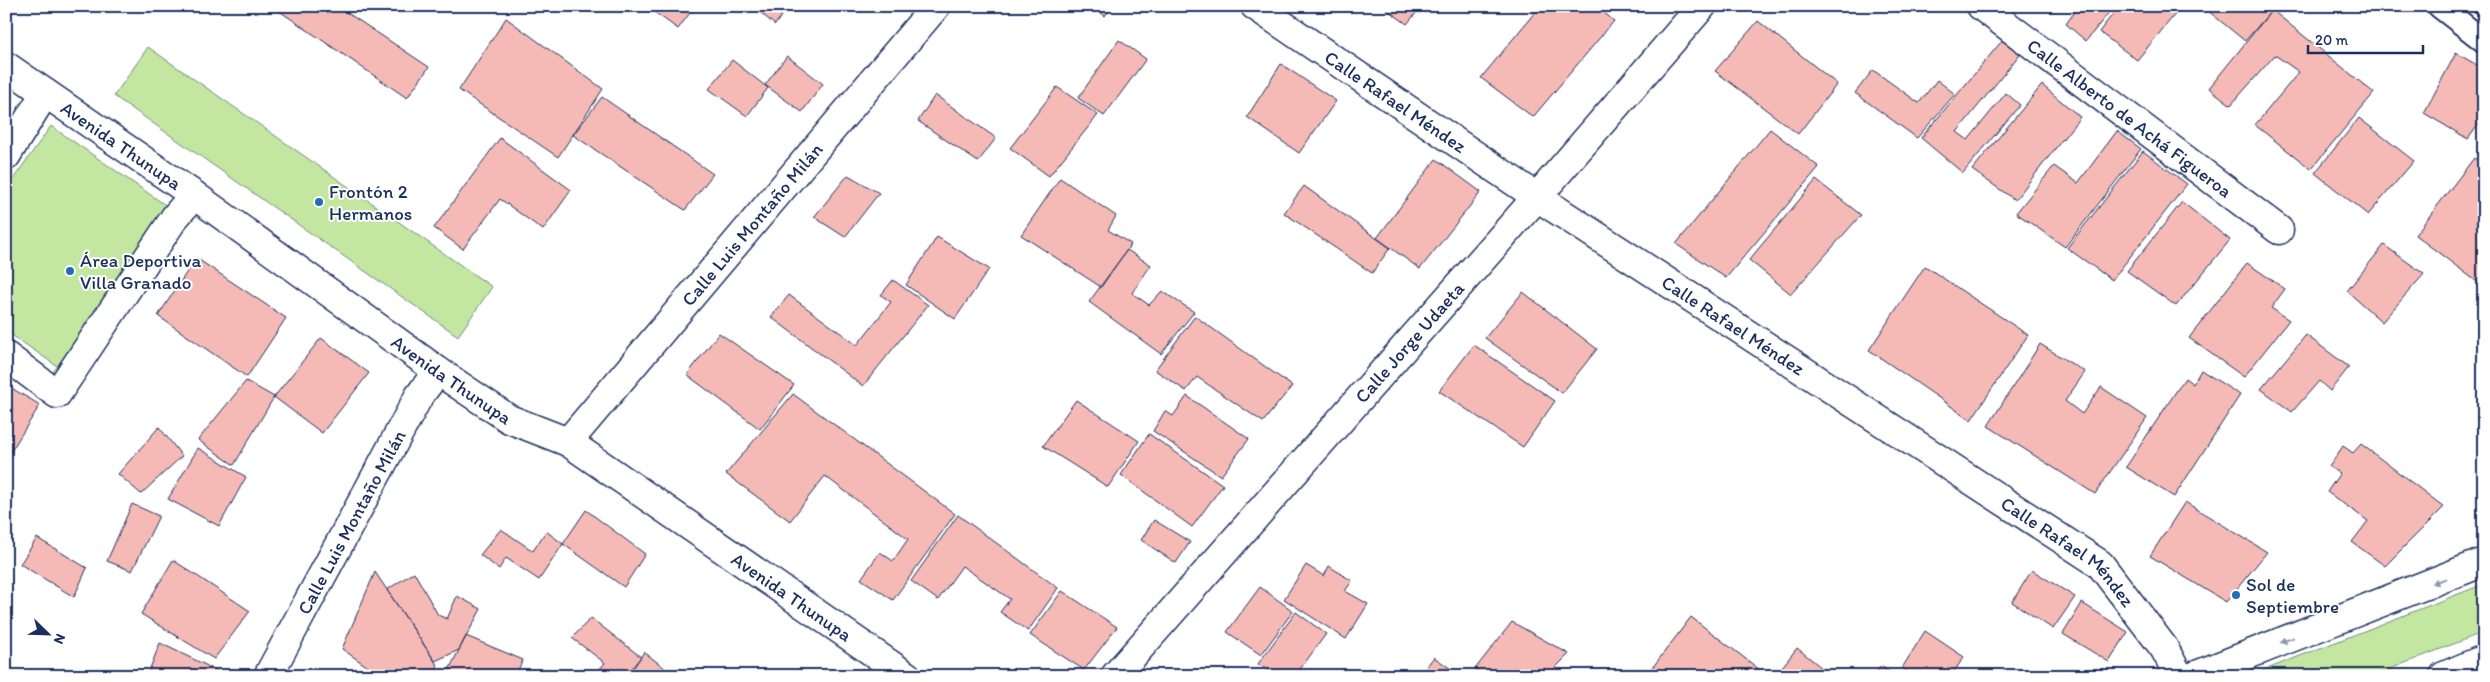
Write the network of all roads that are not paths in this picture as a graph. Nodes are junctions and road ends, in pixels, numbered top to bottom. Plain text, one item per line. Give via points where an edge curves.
1 (936, 6) edge
2 (1255, 6) edge
3 (1702, 6) edge
4 (1981, 6) edge
5 (2439, 6) edge
6 (2484, 41) edge
7 (6, 66) edge
8 (45, 93) junction
9 (6, 156) edge
10 (194, 195) junction
11 (1537, 197) junction
12 (2279, 230) dead end
13 (6, 356) edge
14 (438, 370) junction
15 (568, 442) junction
16 (2484, 562) edge
17 (2484, 659) edge
18 (268, 676) edge
19 (907, 676) edge
20 (1115, 676) edge
21 (2179, 676) edge
22 (2194, 676) edge
23 (2444, 676) edge

1 - 15 street, Calle Luis Montaño Milán
2 - 11 street, Calle Rafael Méndez
3 - 11 street, Calle Jorge Udaeta
4 - 12 street, Calle Alberto de Achá Figueroa
5 - 6 lane
7 - 8 street, Avenida Thunupa
8 - 9 street
8 - 10 street, Avenida Thunupa
10 - 13 street via 175,217 57,394
10 - 14 street, Avenida Thunupa
11 - 20 street, Calle Jorge Udaeta
11 - 21 street, Calle Rafael Méndez via 2100,564 2164,648
14 - 15 street, Avenida Thunupa via 509,419
14 - 18 street, Calle Luis Montaño Milán via 418,396
15 - 19 street, Avenida Thunupa
16 -> 22 street
17 - 23 street

